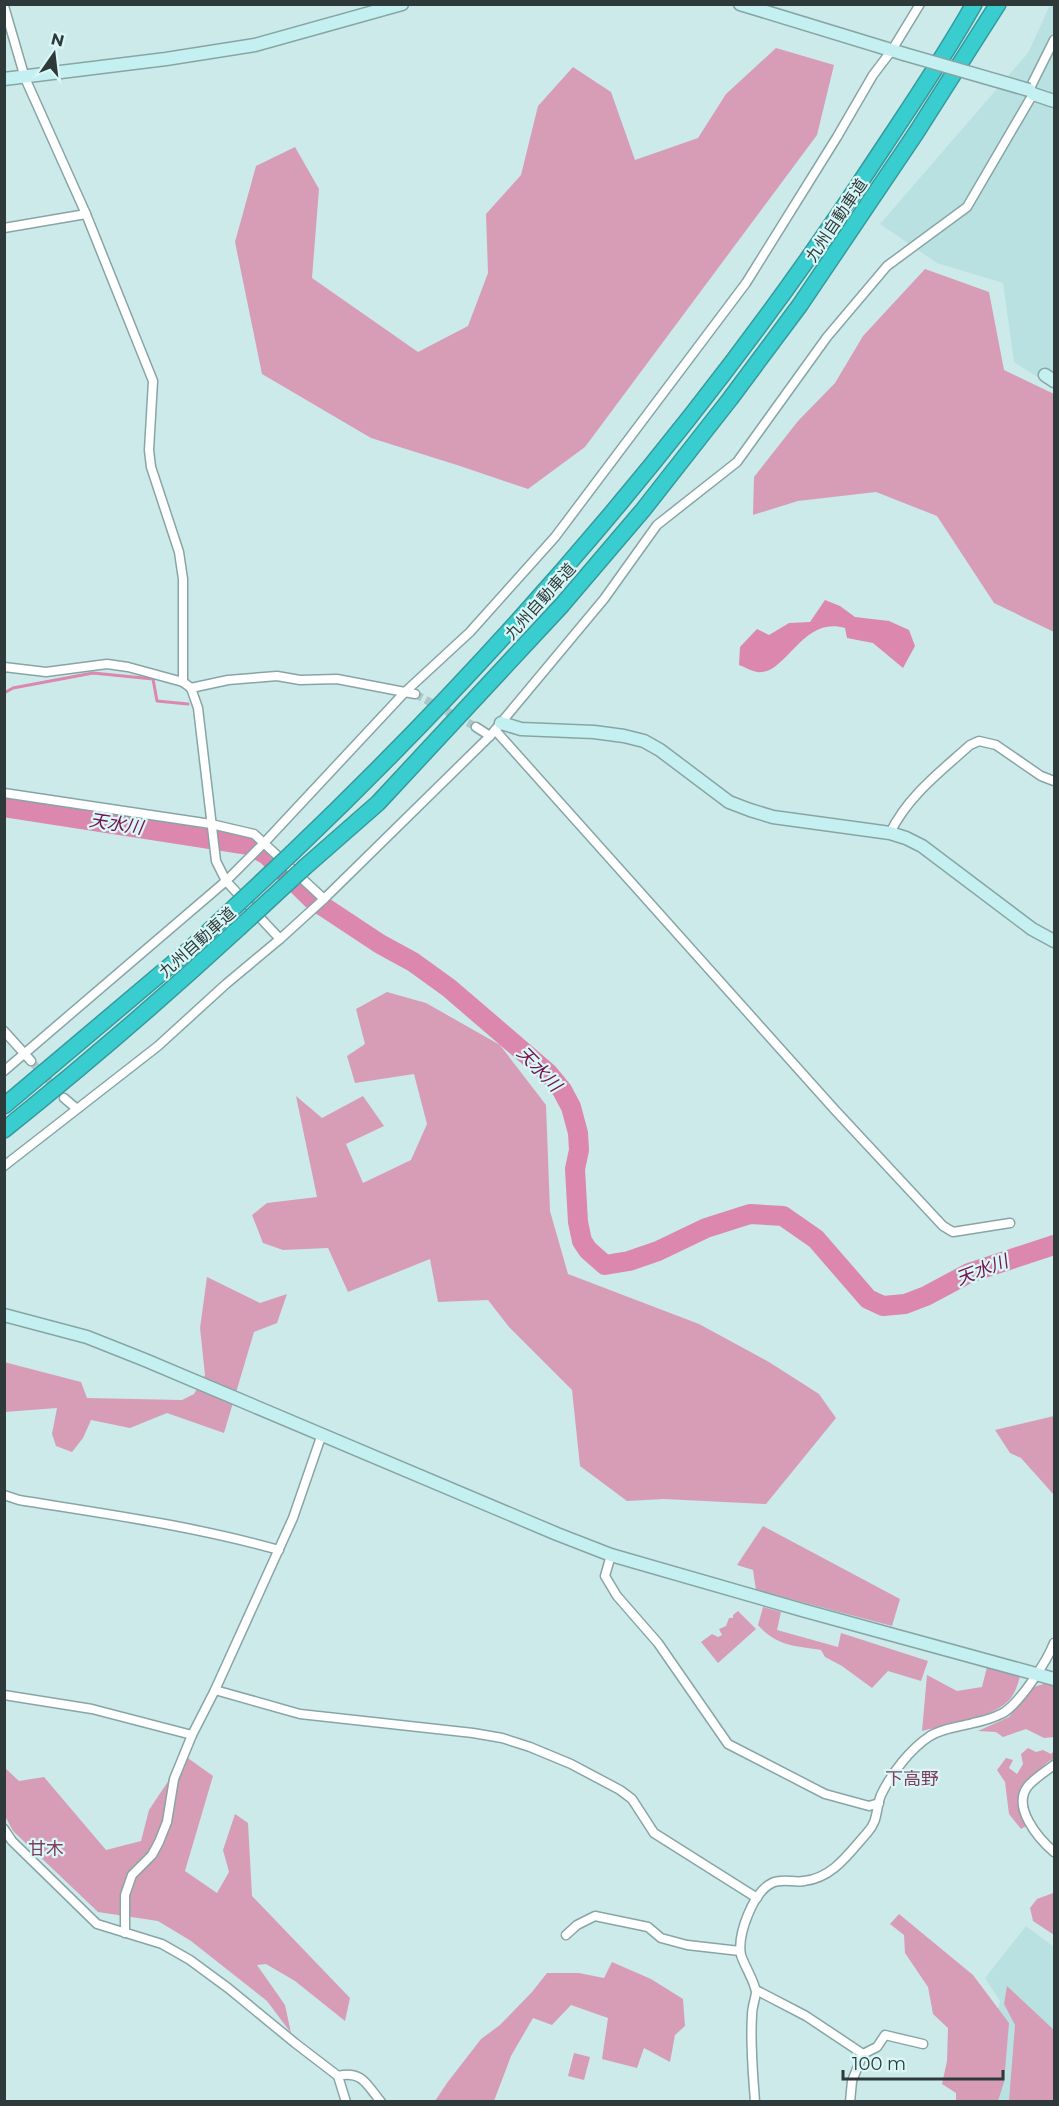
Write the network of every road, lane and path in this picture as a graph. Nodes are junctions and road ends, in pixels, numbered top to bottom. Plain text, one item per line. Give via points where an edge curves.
1 (402, 4) edge
2 (740, 4) edge
3 (920, 4) edge
4 (975, 4) edge
5 (998, 4) edge
6 (4, 6) edge
7 (1054, 40) edge
8 (898, 52) junction
9 (25, 78) junction
10 (4, 79) edge
11 (1031, 92) junction
12 (1054, 101) edge
13 (86, 214) junction
14 (4, 228) edge
15 (4, 667) edge
16 (183, 682) junction
17 (191, 688) junction
18 (405, 692) junction
19 (415, 694) tunnel mouth
20 (476, 727) tunnel mouth
21 (495, 730) junction
22 (1054, 782) edge
23 (4, 794) edge
24 (211, 824) junction
25 (890, 833) junction
26 (264, 843) junction
27 (226, 881) junction
28 (324, 899) junction
29 (280, 939) junction
30 (1054, 941) edge
31 (4, 1032) edge
32 (28, 1058) junction
33 (4, 1071) edge
34 (64, 1098) tunnel mouth
35 (4, 1106) edge
36 (76, 1109) junction
37 (4, 1130) edge
38 (4, 1166) edge
39 (1010, 1222) dead end
40 (4, 1315) edge
41 (322, 1434) junction
42 (4, 1495) edge
43 (279, 1550) junction
44 (611, 1555) junction
45 (1054, 1643) edge
46 (1037, 1674) junction
47 (1054, 1678) edge
48 (215, 1690) junction
49 (4, 1695) edge
50 (192, 1735) junction
51 (1054, 1764) edge
52 (879, 1803) junction
53 (4, 1829) edge
54 (8, 1843) edge
55 (1054, 1852) edge
56 (756, 1898) junction
57 (124, 1933) junction
58 (566, 1935) dead end
59 (740, 1951) junction
60 (756, 1990) junction
61 (923, 2044) dead end
62 (863, 2054) junction
63 (338, 2076) junction
64 (346, 2102) edge
65 (381, 2102) edge
66 (755, 2102) edge
67 (850, 2102) edge

1 - 9 street via 255,45
2 - 8 street
3 - 8 street
4 - 35 highway, 九州自動車道, bridge via 847,204 783,294 698,406 546,591 399,749 292,853 191,948
5 - 37 highway, 九州自動車道, bridge via 800,305 643,510 562,605 378,803 172,989
6 - 9 street
7 - 11 street
8 - 11 street, bridge
8 - 18 street via 873,75 746,283 620,453 555,537 470,632
9 - 10 street
9 - 13 street
11 - 12 street
11 - 21 street via 967,207 887,266 827,337 737,462 657,525 604,598
13 - 14 street
13 - 16 street via 153,381 149,450 179,552 183,579
15 - 16 street via 46,672 107,664
16 - 17 street
17 - 18 street via 277,676 337,679
17 - 24 street via 198,708
18 - 19 street
18 - 26 street
20 - 21 street
21 - 25 street via 594,732 644,741 729,802 750,810 773,817
21 - 28 street
21 - 39 street via 943,1226 953,1232
22 - 25 street via 996,745 980,741 970,745 917,792
23 - 24 street
24 - 26 street via 254,834
24 - 27 street via 216,861
25 - 30 street via 922,846 1032,929
26 - 27 street
26 - 28 street
27 - 29 street
27 - 32 street
28 - 29 street
29 - 36 street via 158,1046
31 - 32 street
32 - 33 street
34 - 36 street
36 - 38 street
40 - 41 street via 87,1337
41 - 43 street
41 - 44 street
42 - 43 street via 188,1528
43 - 48 street
44 - 46 street
44 - 52 street via 605,1576 617,1596 658,1643 728,1744 825,1794 869,1806
45 - 46 street
46 - 47 street
46 - 52 street via 1006,1711 942,1730 922,1741 891,1778
48 - 50 street
48 - 56 street via 300,1714 472,1733 530,1747 620,1790 632,1799 659,1837
49 - 50 street via 92,1709
50 - 57 street via 174,1779 167,1822 159,1842 132,1875 125,1895
51 - 55 street via 1027,1787 1023,1808 1033,1828
52 - 56 street via 874,1825 828,1874 802,1882 774,1882
53 - 54 street
54 - 57 street via 97,1924
56 - 59 street via 748,1913
57 - 63 street via 162,1944 190,1960
58 - 59 street via 595,1916 648,1927 661,1938 687,1945
59 - 60 street
60 - 62 street via 806,2016
60 - 66 street via 751,2048
61 - 62 street via 885,2035 877,2048
62 - 67 street via 852,2081
63 - 64 street
63 - 65 street via 349,2073 360,2077

